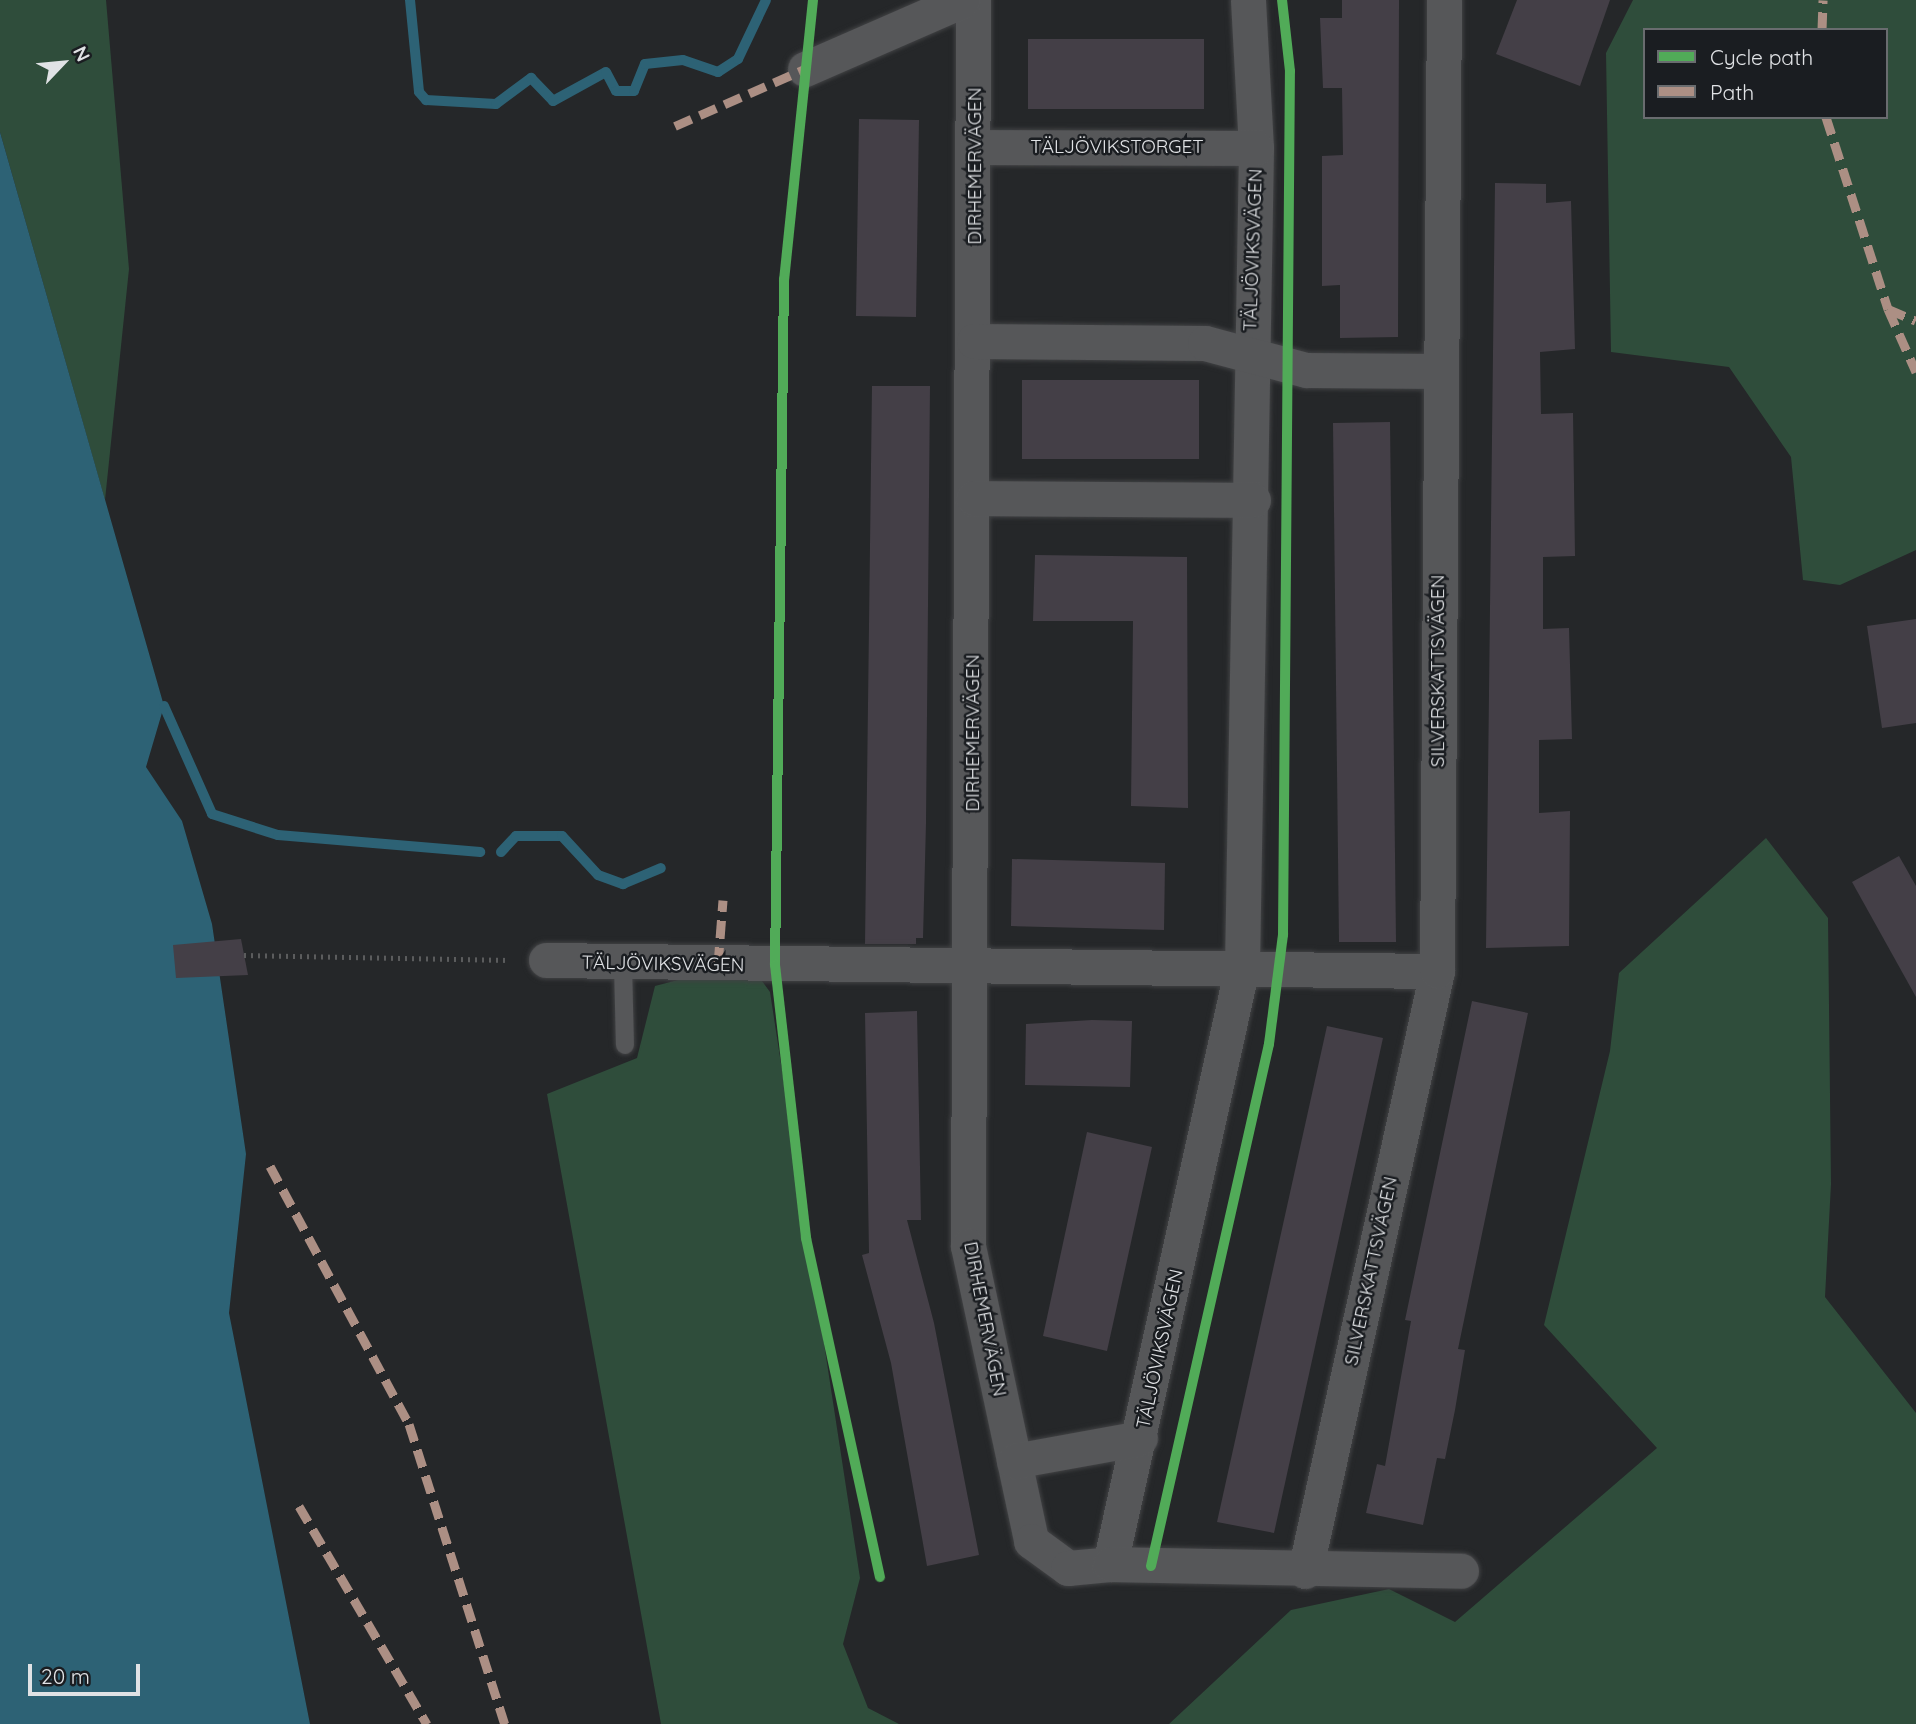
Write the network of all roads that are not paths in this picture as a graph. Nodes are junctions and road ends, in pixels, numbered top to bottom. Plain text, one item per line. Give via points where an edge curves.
1 (963, 0) edge
2 (973, 0) edge
3 (1248, 0) edge
4 (1444, 0) edge
5 (805, 69) dead end
6 (977, 146) junction
7 (1256, 148) junction
8 (974, 341) junction
9 (1249, 353) junction
10 (1440, 371) junction
11 (973, 498) junction
12 (1253, 500) junction
13 (546, 960) road end
14 (623, 965) junction
15 (1242, 967) junction
16 (972, 969) junction
17 (1437, 971) junction
18 (625, 1045) dead end
19 (1140, 1438) junction
20 (1014, 1461) junction
21 (1110, 1564) junction
22 (1305, 1571) junction
23 (1461, 1571) dead end

1 - 5 street
2 - 6 street, DIRHEMERVÄGEN
3 - 7 street, TÄLJÖVIKSVÄGEN
4 - 10 street, SILVERSKATTSVÄGEN
6 - 7 street, TÄLJÖVIKSTORGET
6 - 8 street, DIRHEMERVÄGEN
7 - 9 street, TÄLJÖVIKSVÄGEN
8 - 9 street via 1205,343
8 - 11 street, DIRHEMERVÄGEN
9 - 10 street via 1306,370
9 - 12 street, TÄLJÖVIKSVÄGEN
10 - 17 street, SILVERSKATTSVÄGEN
11 - 12 street
11 - 16 street, DIRHEMERVÄGEN
12 - 15 street, TÄLJÖVIKSVÄGEN
13 - 14 street, TÄLJÖVIKSVÄGEN
14 - 16 street, TÄLJÖVIKSVÄGEN
14 - 18 lane
15 - 16 street, TÄLJÖVIKSVÄGEN
15 - 17 street
15 - 19 street, TÄLJÖVIKSVÄGEN
16 - 20 street, DIRHEMERVÄGEN via 968,1246
17 - 22 street, SILVERSKATTSVÄGEN
19 - 20 street
19 - 21 street, TÄLJÖVIKSVÄGEN
20 - 21 street via 1031,1541 1039,1550 1068,1568
21 - 22 street
22 - 23 street

